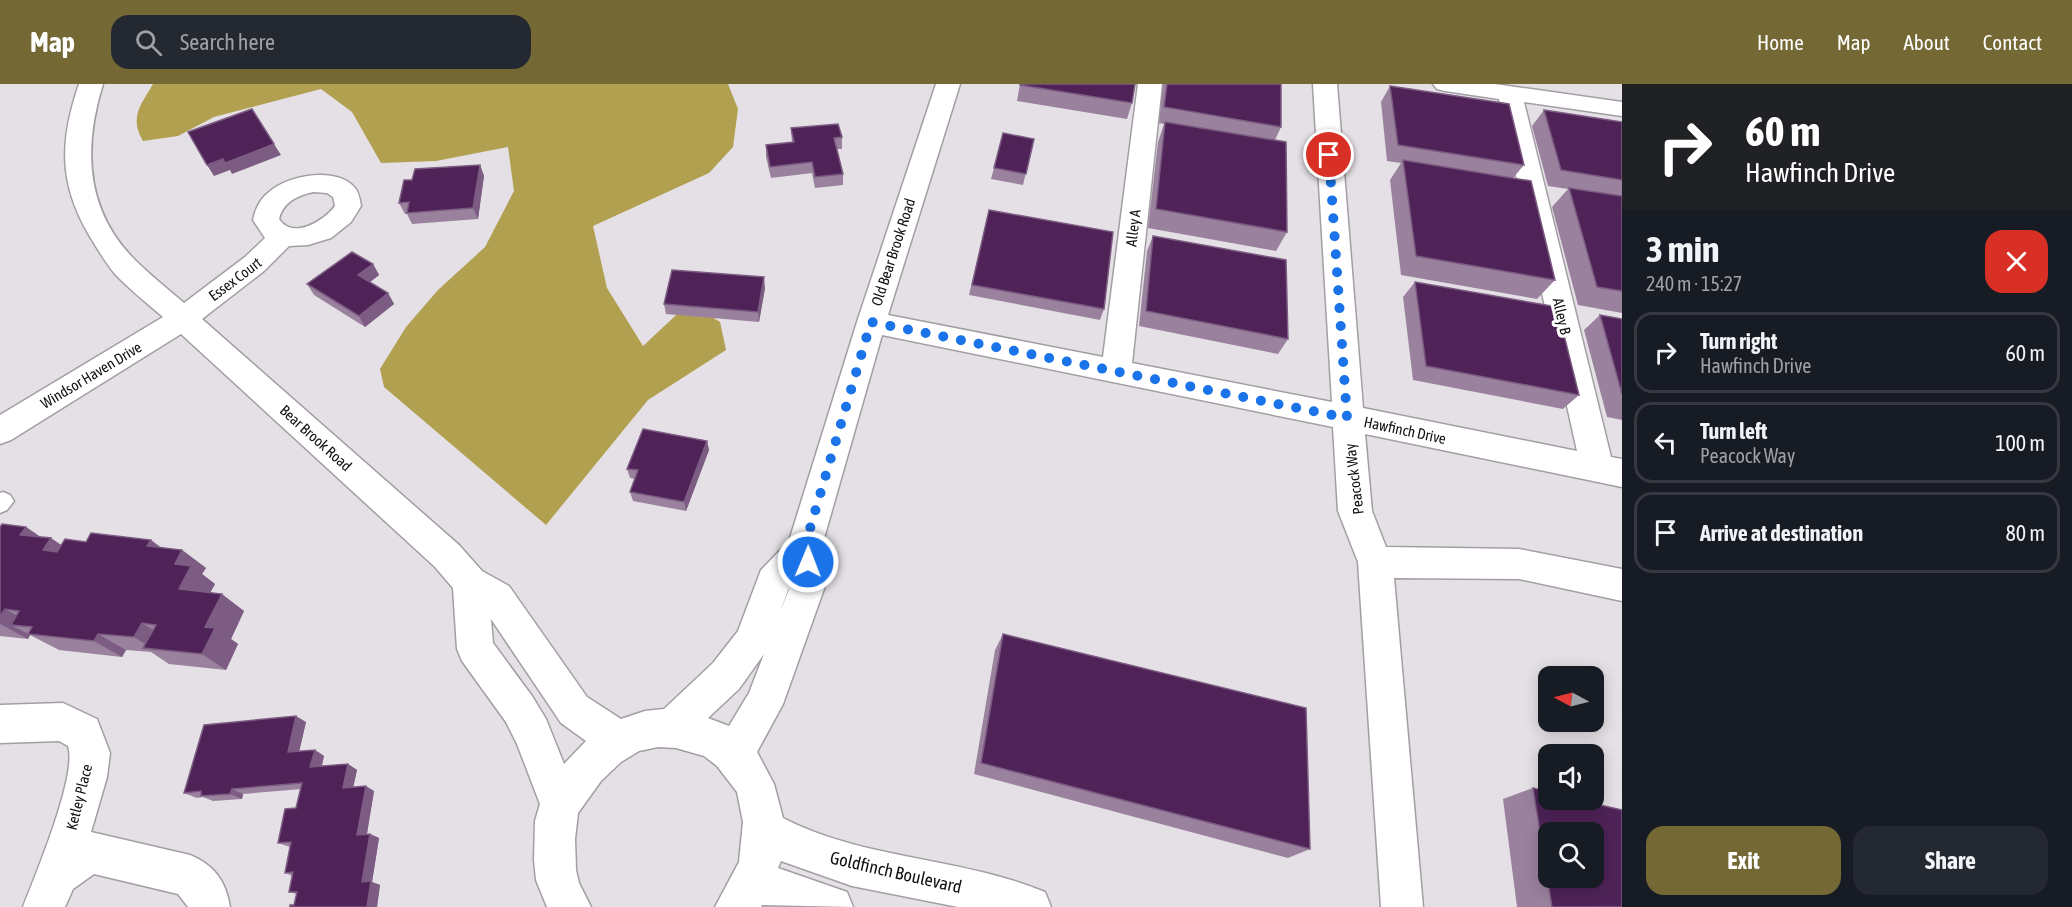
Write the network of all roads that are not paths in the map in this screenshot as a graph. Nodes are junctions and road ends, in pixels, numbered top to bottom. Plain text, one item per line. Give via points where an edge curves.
1 (91, 84) edge
2 (948, 84) edge
3 (1149, 84) edge
4 (1325, 84) edge
5 (1445, 84) edge
6 (1510, 94) junction
7 (1622, 109) edge
8 (285, 236) dead end
9 (182, 319) junction
10 (871, 322) junction
11 (1116, 372) junction
12 (1347, 418) junction
13 (0, 430) edge
14 (1610, 470) edge
15 (804, 549) junction
16 (1375, 562) junction
17 (470, 582) junction
18 (1622, 585) edge
19 (0, 724) edge
20 (671, 728) junction
21 (618, 740) junction
22 (733, 756) junction
23 (560, 803) junction
24 (765, 831) junction
25 (51, 890) edge
26 (744, 894) edge
27 (209, 907) edge
28 (570, 907) edge
29 (832, 907) edge
30 (1030, 907) edge
31 (1402, 907) edge

1 - 9 street, Bear Brook Road via 76,138 77,173 85,203 102,238 124,266
2 - 10 street, Old Bear Brook Road
3 - 11 street, Alley A
4 - 12 street, Peacock Way
5 - 6 street
6 - 7 street
6 - 14 street, Alley B
8 - 9 street, Essex Court via 265,256
9 - 13 street, Windsor Haven Drive
9 - 17 street, Bear Brook Road via 447,556
10 - 11 street, Hawfinch Drive
10 - 15 street, Old Bear Brook Road
11 - 12 street, Hawfinch Drive
12 - 14 street, Hawfinch Drive
12 - 16 street, Peacock Way via 1355,512
15 - 20 street, Old Bear Brook Road via 773,581 753,640 726,676
15 - 22 street via 812,574 764,704
16 - 18 street via 1519,564
16 - 31 street, Peacock Way
17 - 21 street, Bear Brook Road via 496,597 574,710
17 - 23 street via 475,649 532,733
19 - 25 street, Ketley Place via 63,722 83,733 90,753 87,777
20 - 21 street via 644,730
20 - 22 street via 715,740
21 - 23 street via 585,767
22 - 24 street via 745,766 760,796
23 - 28 street via 553,860 562,896
24 - 26 street via 761,856
24 - 30 street, Goldfinch Boulevard via 796,847 852,865 968,888
25 - 27 street, Ketley Place via 89,852 190,876 207,894
26 - 29 street

